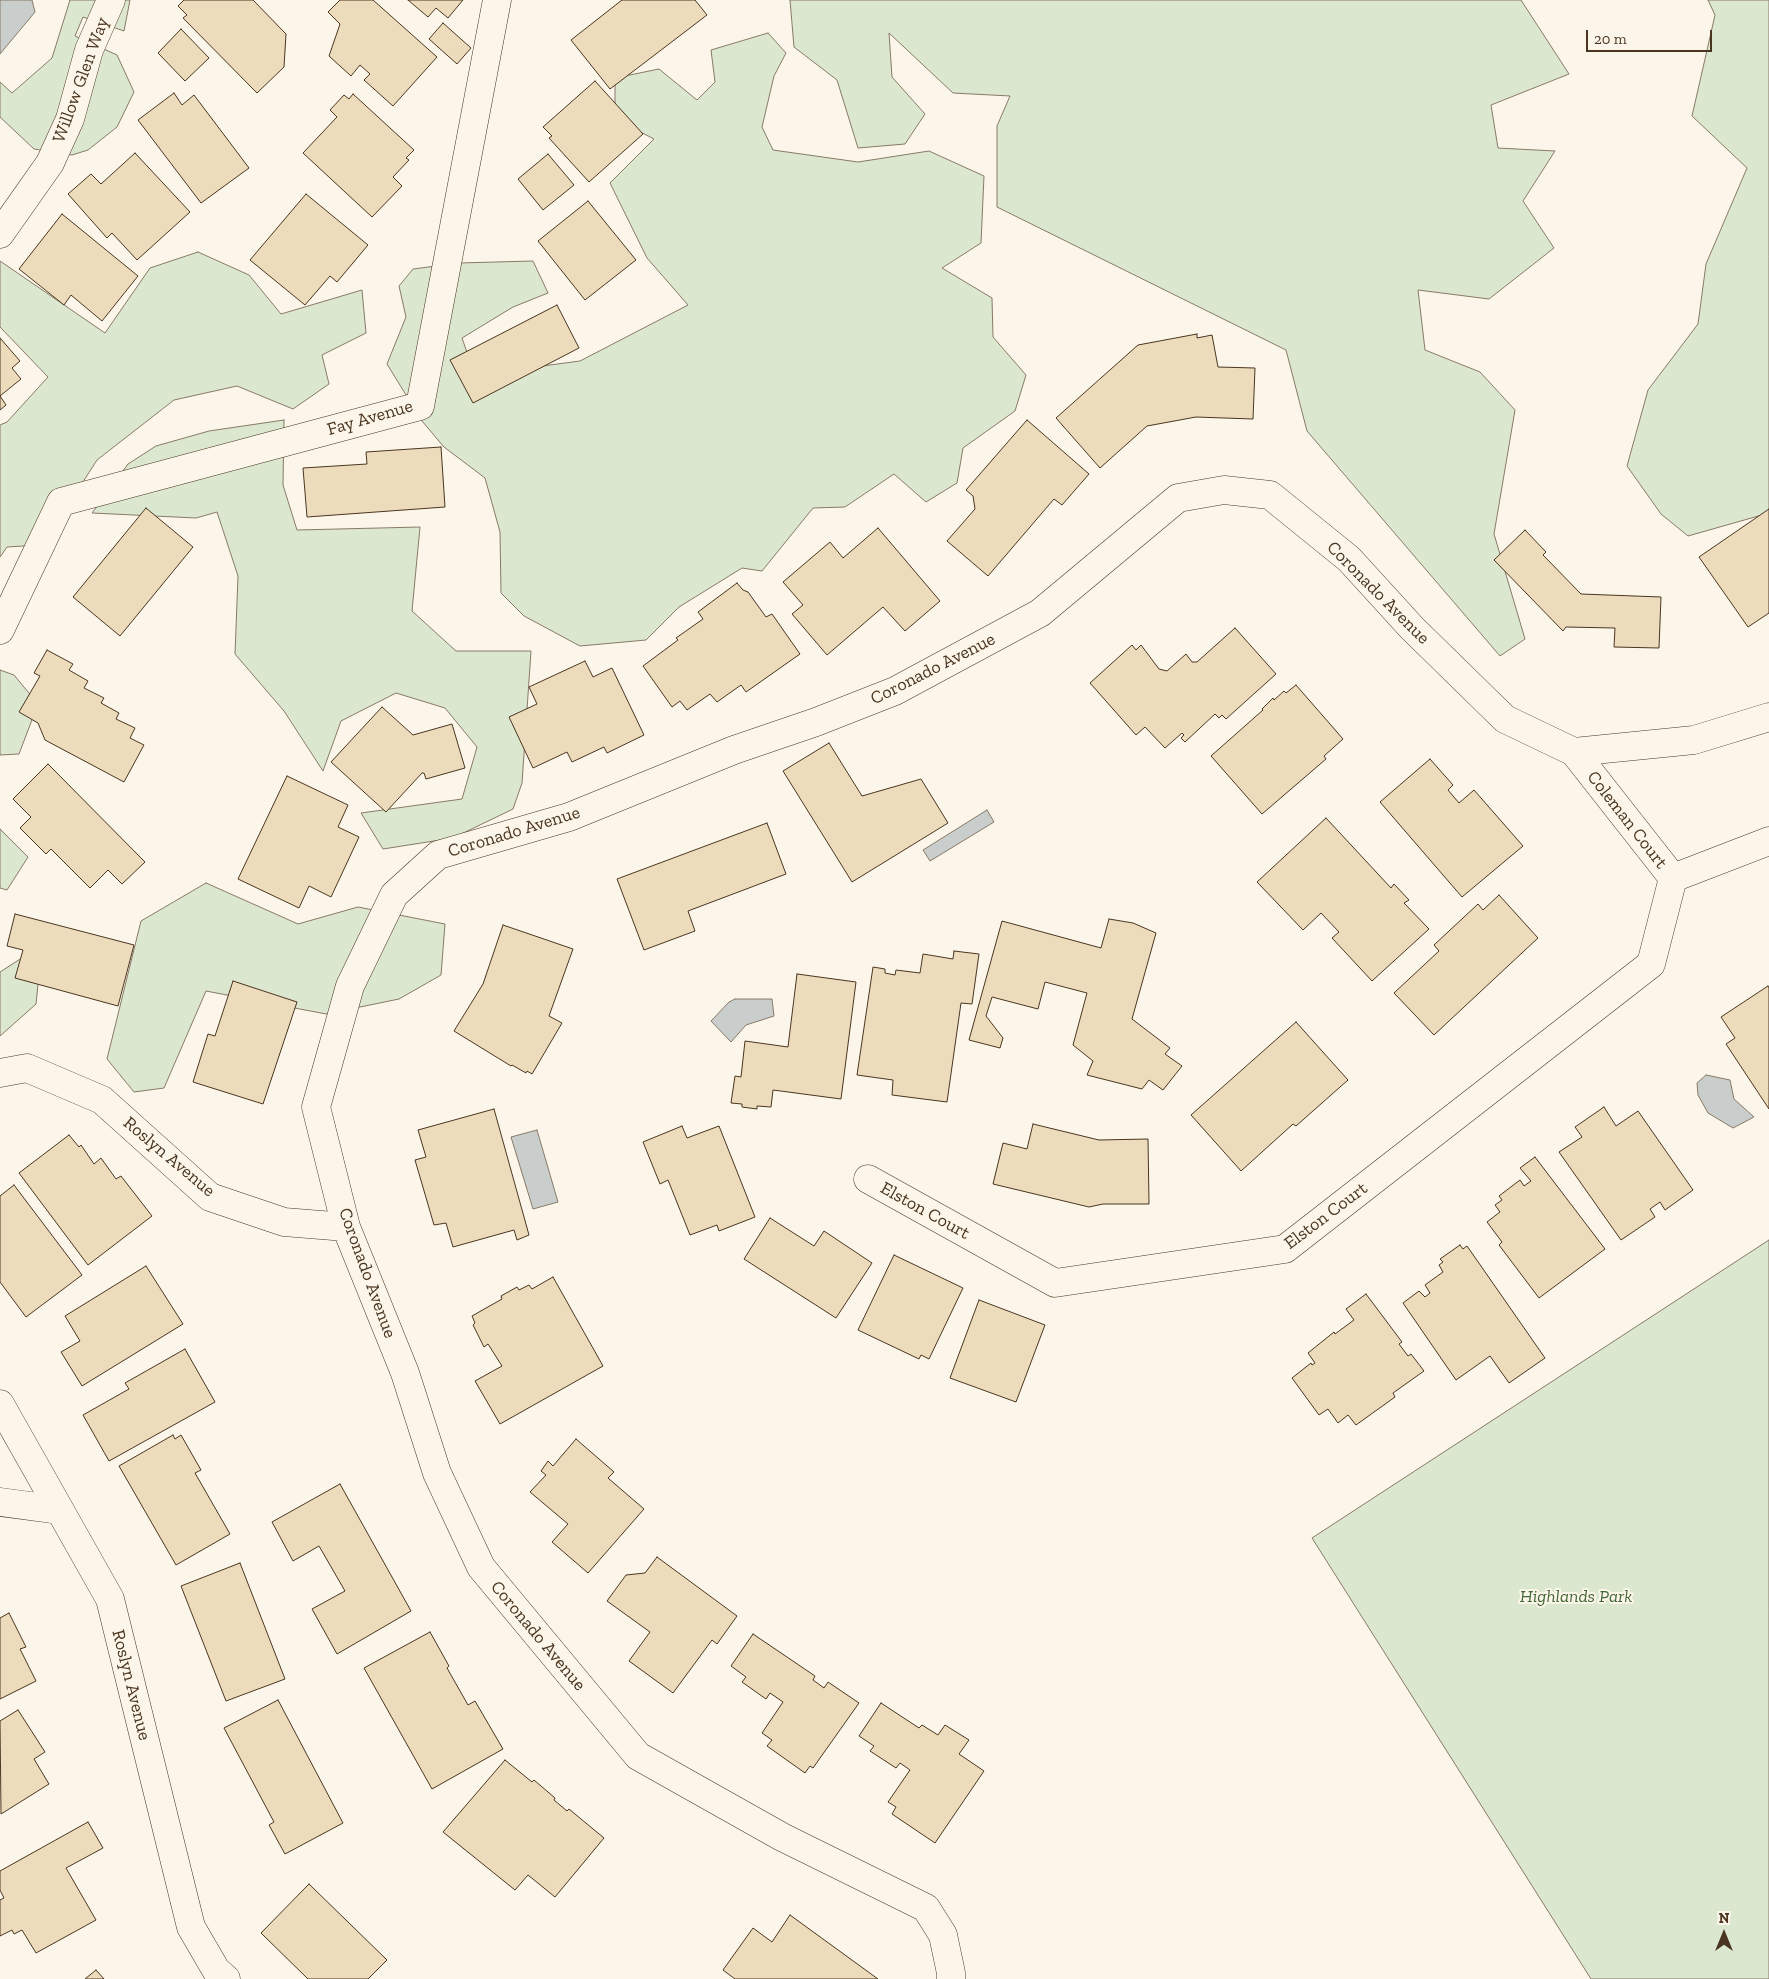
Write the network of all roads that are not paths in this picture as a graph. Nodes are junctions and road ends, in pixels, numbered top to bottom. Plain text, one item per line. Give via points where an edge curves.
1 (110, 0) edge
2 (497, 0) edge
3 (0, 234) edge
4 (0, 630) edge
5 (1769, 717) edge
6 (1574, 752) junction
7 (1769, 841) edge
8 (1672, 878) junction
9 (0, 1073) edge
10 (868, 1179) dead end
11 (346, 1227) junction
12 (0, 1404) edge
13 (0, 1502) edge
14 (60, 1510) junction
15 (226, 1979) edge
16 (951, 1979) edge

1 - 3 street, Willow Glen Way via 90,50 70,119 50,163
2 - 4 street, Fay Avenue via 420,406 62,502
5 - 6 street via 1694,740
6 - 8 street, Coleman Court
6 - 11 street, Coronado Avenue via 1505,719 1412,628 1349,560 1270,495 1224,490 1178,498 1040,613 895,691 734,750 568,817 438,855 394,895 350,986 316,1107
7 - 8 street, Coleman Court
8 - 10 street, Elston Court via 1651,964 1286,1249 1055,1283
9 - 11 street, Roslyn Avenue via 27,1068 102,1100 210,1197 284,1222
11 - 16 street, Coronado Avenue via 405,1373 437,1473 481,1567 638,1756 782,1837 926,1908 943,1935
12 - 14 street, Roslyn Avenue
13 - 14 street
14 - 15 street, Roslyn Avenue via 110,1599 191,1928 216,1970

